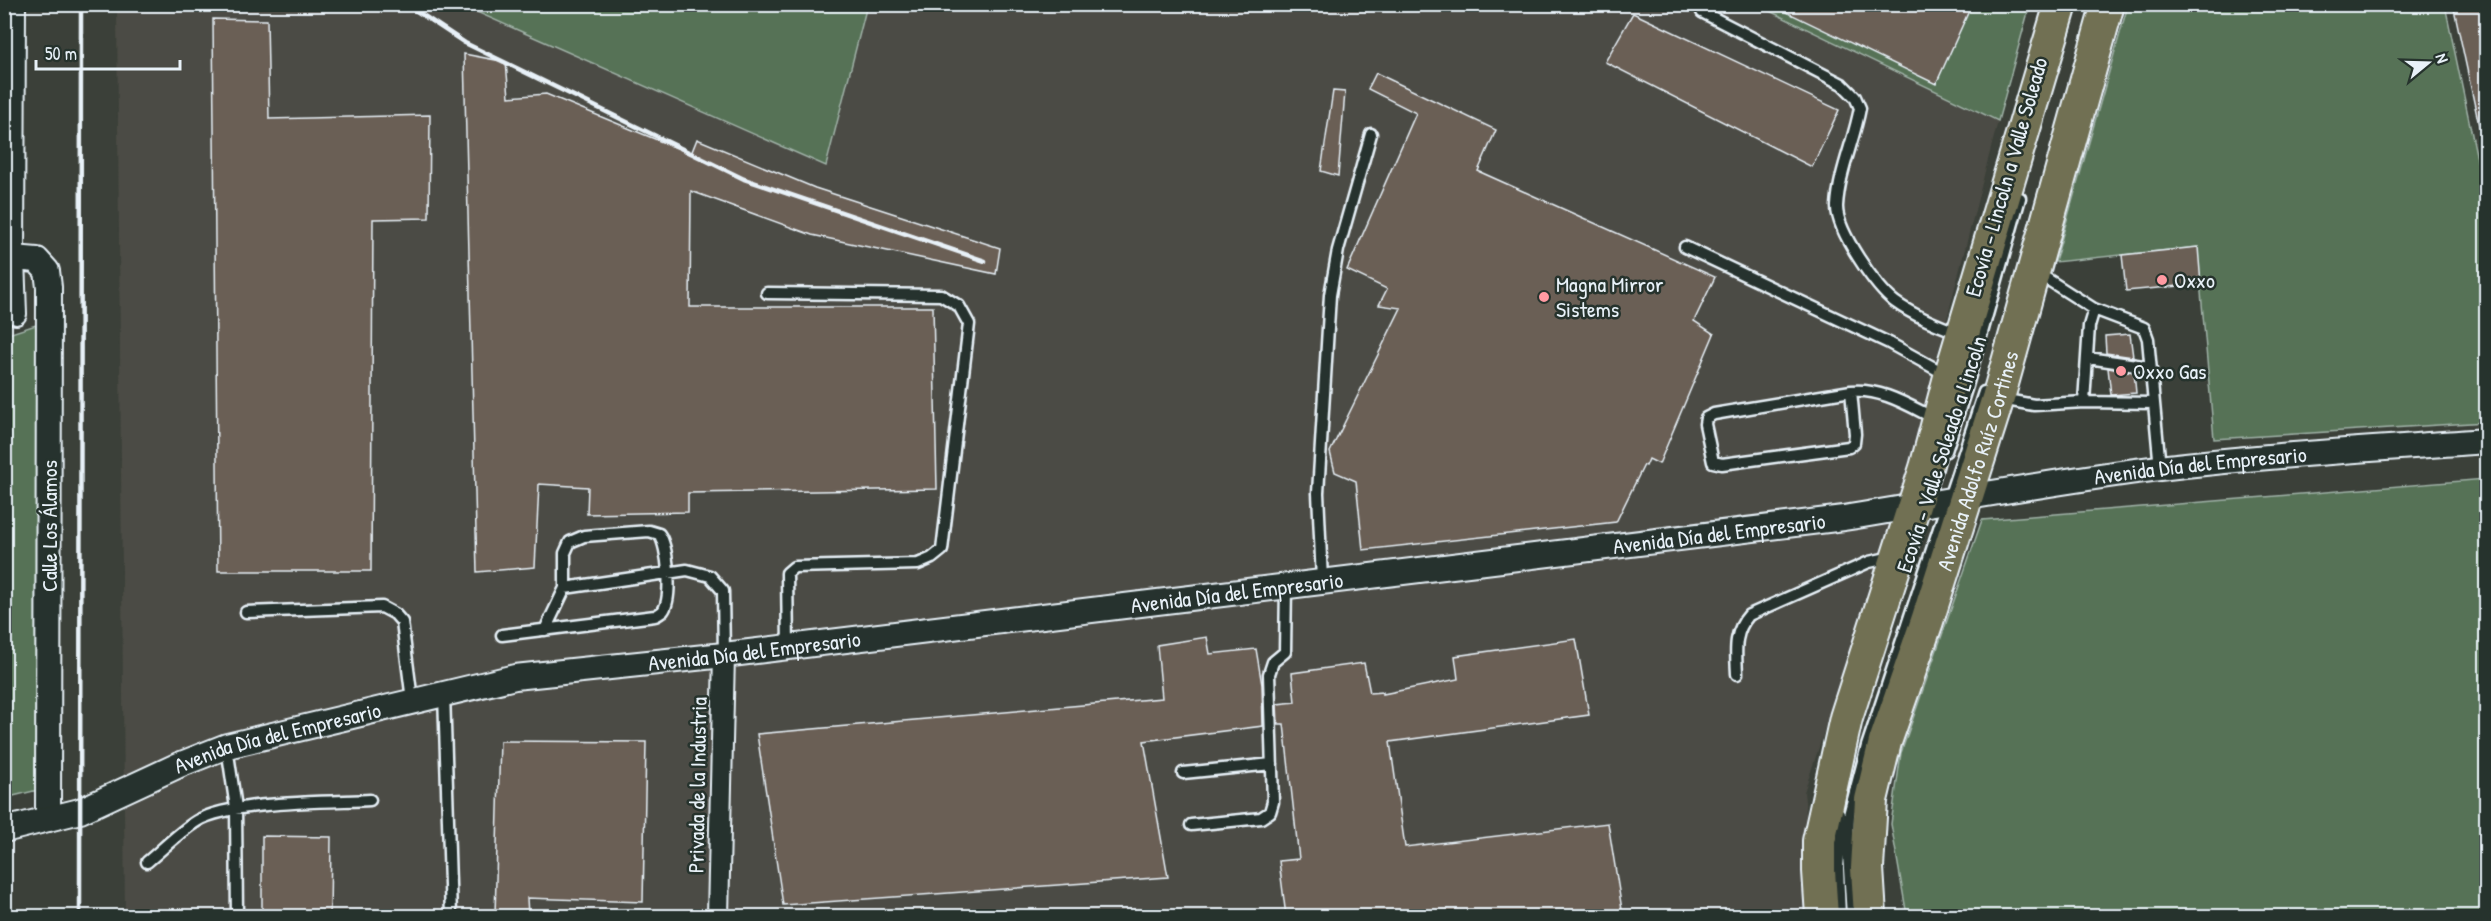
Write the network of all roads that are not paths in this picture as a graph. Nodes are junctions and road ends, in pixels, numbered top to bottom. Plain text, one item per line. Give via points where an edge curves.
1 (15, 4) edge
2 (2061, 4) edge
3 (2108, 4) edge
4 (1702, 12) dead end
5 (1371, 134) dead end
6 (2023, 187) dead end
7 (1685, 247) dead end
8 (9, 260) edge
9 (2034, 271) junction
10 (767, 293) dead end
11 (2094, 309) junction
12 (16, 314) dead end
13 (1963, 335) junction
14 (2088, 358) junction
15 (2150, 367) junction
16 (1950, 377) junction
17 (1992, 390) junction
18 (1851, 391) junction
19 (2084, 402) junction
20 (2154, 403) junction
21 (1939, 420) junction
22 (2487, 441) edge
23 (1943, 461) dead end
24 (2160, 468) junction
25 (1936, 502) junction
26 (1898, 555) junction
27 (668, 573) junction
28 (1322, 580) junction
29 (1286, 585) junction
30 (565, 588) junction
31 (246, 612) dead end
32 (546, 630) junction
33 (502, 635) dead end
34 (788, 647) junction
35 (724, 655) junction
36 (1737, 674) dead end
37 (444, 693) junction
38 (412, 700) junction
39 (227, 746) junction
40 (1272, 764) junction
41 (1183, 773) dead end
42 (1844, 788) dead end
43 (370, 800) dead end
44 (236, 808) junction
45 (48, 819) junction
46 (1191, 825) dead end
47 (4, 830) edge
48 (147, 862) dead end
49 (237, 916) edge
50 (451, 916) edge
51 (718, 916) edge
52 (1822, 916) edge
53 (1840, 916) edge
54 (1852, 916) edge
55 (1870, 916) edge

1 - 8 street
2 - 13 main road, Avenida Adolfo Ruíz Cortines
3 - 9 main road, Avenida Adolfo Ruíz Cortines
4 - 13 lane via 1842,84 1855,97 1860,108 1840,182 1837,209 1847,238 1876,282 1896,303
5 - 28 lane via 1338,250 1330,295 1318,493
6 - 23 lane, Ecovía - Lincoln a Valle Soleado
7 - 16 lane via 1889,343
8 - 12 street
8 - 45 street, Calle Los Álamos via 30,258 42,264 49,287
9 - 11 lane
9 - 17 main road, Avenida Adolfo Ruíz Cortines
10 - 34 lane via 941,295 959,306 969,324 942,550 918,564 794,567 787,573 786,584
11 - 14 lane
11 - 15 lane via 2144,328
13 - 16 main road, Avenida Adolfo Ruíz Cortines
14 - 15 lane
14 - 19 lane
15 - 20 lane
16 - 21 main road, Avenida Adolfo Ruíz Cortines
17 - 19 lane via 2034,405
17 - 25 main road, Avenida Adolfo Ruíz Cortines
18 - 18 lane via 1709,416 1706,424 1713,462 1849,447 1855,434
18 - 21 lane via 1886,395
19 - 20 lane
20 - 24 lane
21 - 25 main road, Avenida Adolfo Ruíz Cortines
22 - 24 street, Avenida Día del Empresario
24 - 25 street, Avenida Día del Empresario
25 - 26 main road, Avenida Adolfo Ruíz Cortines
25 - 28 street, Avenida Día del Empresario via 1844,518
25 - 54 lane, Ecovía - Valle Soleado a Lincoln via 1849,815
25 - 55 main road, Avenida Adolfo Ruíz Cortines via 1871,800 1867,868
26 - 36 lane via 1869,562 1749,615 1740,625 1736,639
26 - 52 main road, Avenida Adolfo Ruíz Cortines via 1846,718 1828,794 1819,841
27 - 30 lane
27 - 30 lane via 664,541 659,534 649,531 584,536 570,542 565,553
27 - 32 lane via 667,603 655,616
27 - 35 lane via 687,570 710,576 723,591
28 - 29 street, Avenida Día del Empresario
29 - 34 street, Avenida Día del Empresario
29 - 40 lane via 1285,652 1273,662 1269,674
30 - 32 lane
31 - 38 lane via 382,607 402,622
32 - 33 lane
34 - 35 street, Avenida Día del Empresario
35 - 37 street, Avenida Día del Empresario via 514,677
35 - 51 street, Privada de la Industria
37 - 38 street, Avenida Día del Empresario
37 - 50 lane
38 - 39 street, Avenida Día del Empresario
39 - 44 lane
39 - 45 street, Avenida Día del Empresario via 80,811
40 - 41 lane
40 - 46 lane via 1270,812 1261,818
42 - 53 lane via 1838,819
43 - 44 lane
44 - 48 lane via 197,821
44 - 49 lane
45 - 47 street, Avenida Día del Empresario

